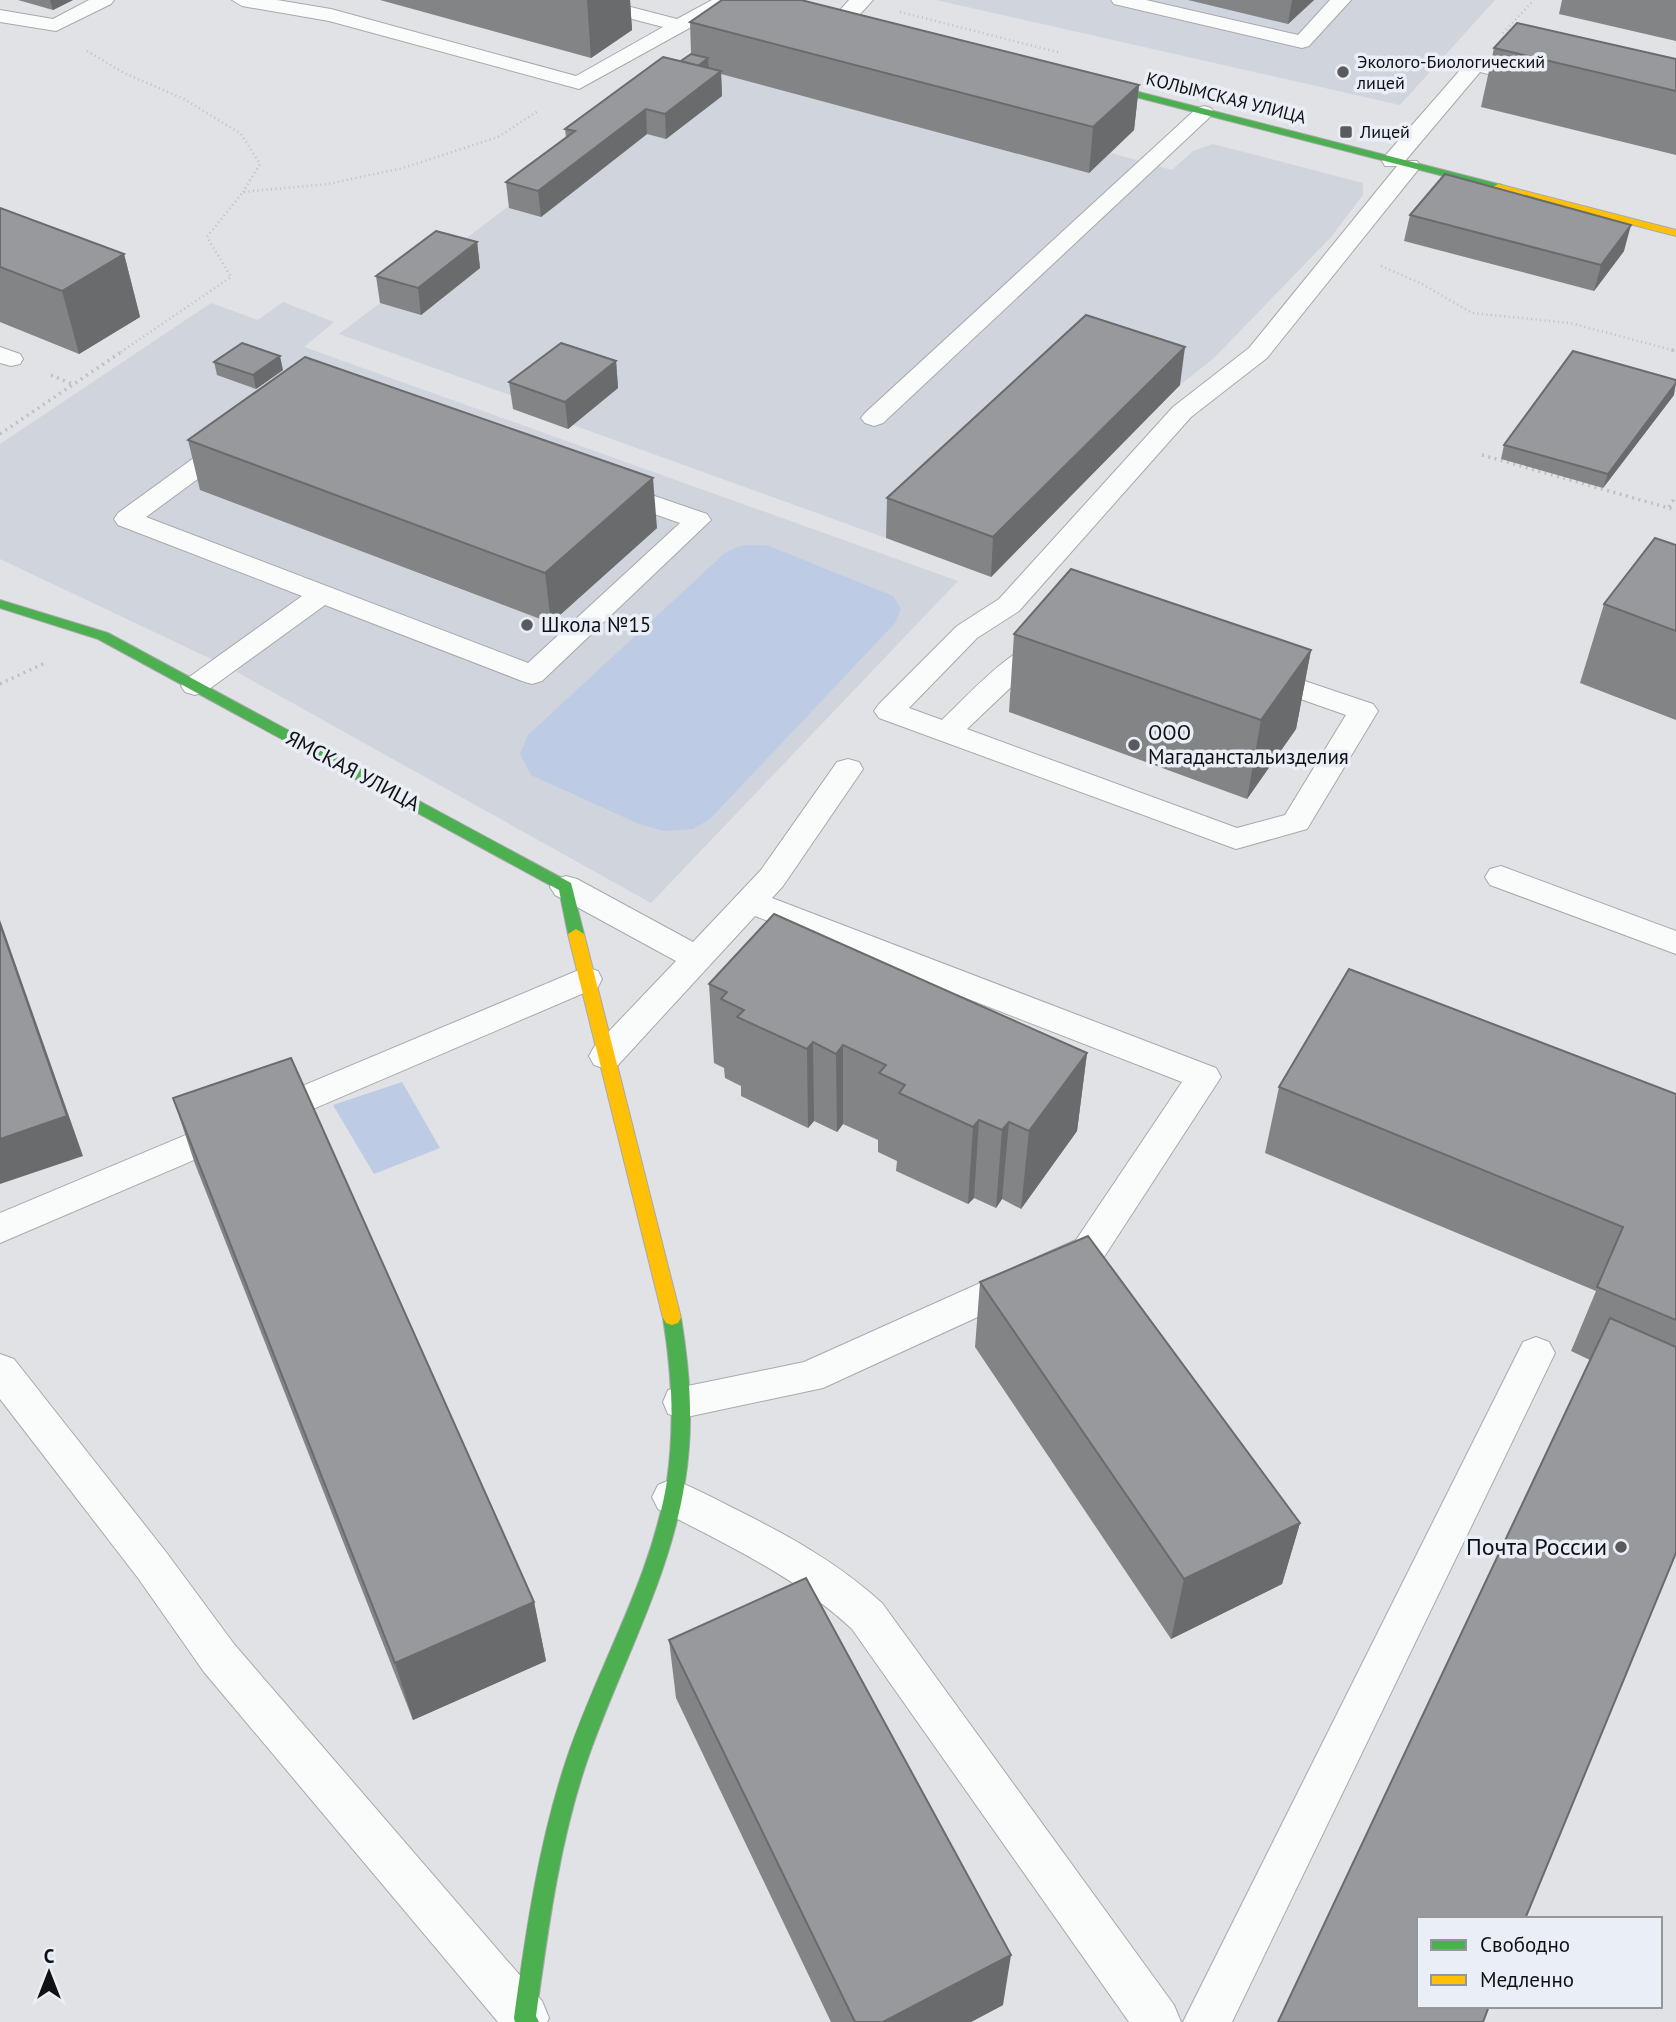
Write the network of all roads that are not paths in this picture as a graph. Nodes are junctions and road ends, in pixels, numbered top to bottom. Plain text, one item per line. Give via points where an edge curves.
1 (104, 0) edge
2 (242, 0) edge
3 (321, 0) edge
4 (582, 0) edge
5 (726, 0) edge
6 (862, 0) edge
7 (1121, 0) edge
8 (1341, 0) edge
9 (0, 16) edge
10 (843, 19) edge
11 (680, 26) junction
12 (393, 32) junction
13 (1070, 78) edge
14 (1555, 84) edge
15 (1204, 112) junction
16 (1401, 163) junction
17 (1676, 233) edge
18 (874, 418) dead end
19 (322, 594) junction
20 (0, 604) edge
21 (1072, 631) edge
22 (1235, 666) edge
23 (195, 686) junction
24 (946, 733) junction
25 (848, 769) dead end
26 (1500, 877) dead end
27 (566, 887) junction
28 (750, 902) junction
29 (1676, 943) edge
30 (697, 958) junction
31 (586, 979) junction
32 (607, 1056) junction
33 (0, 1229) edge
34 (1536, 1353) dead end
35 (0, 1370) edge
36 (682, 1402) junction
37 (671, 1497) junction
38 (527, 2020) edge
39 (1157, 2022) edge
40 (1207, 2022) edge

1 - 9 lane via 56,24
2 - 12 lane via 331,15
3 - 12 lane
4 - 11 lane
5 - 11 lane
6 - 10 street
7 - 8 lane via 1302,42
11 - 12 lane via 579,83
13 - 15 street, КОЛЫМСКАЯ УЛИЦА
14 - 16 lane via 1475,65
15 - 16 street, КОЛЫМСКАЯ УЛИЦА
15 - 18 lane
16 - 17 street, КОЛЫМСКАЯ УЛИЦА
16 - 24 lane via 1343,248 1258,352 1182,412 1009,605 967,632 890,711
19 - 19 lane via 127,519 310,385 698,520 532,675
19 - 23 lane
20 - 23 street, ЯМСКАЯ УЛИЦА via 103,636
21 - 24 lane via 1017,666
22 - 24 lane via 1363,711 1296,822 1236,839
23 - 27 street, ЯМСКАЯ УЛИЦА
25 - 28 lane
26 - 29 lane
27 - 30 lane, ЯМСКАЯ УЛИЦА
27 - 31 street
28 - 30 lane
28 - 36 lane via 1204,1077 1089,1250 809,1377
30 - 32 lane
31 - 32 street
31 - 33 lane
32 - 36 street via 674,1313
34 - 40 lane
35 - 38 lane via 219,1658
36 - 37 street via 681,1445
37 - 38 street via 641,1597 563,1804 548,1860
37 - 39 lane via 817,1573 867,1616

